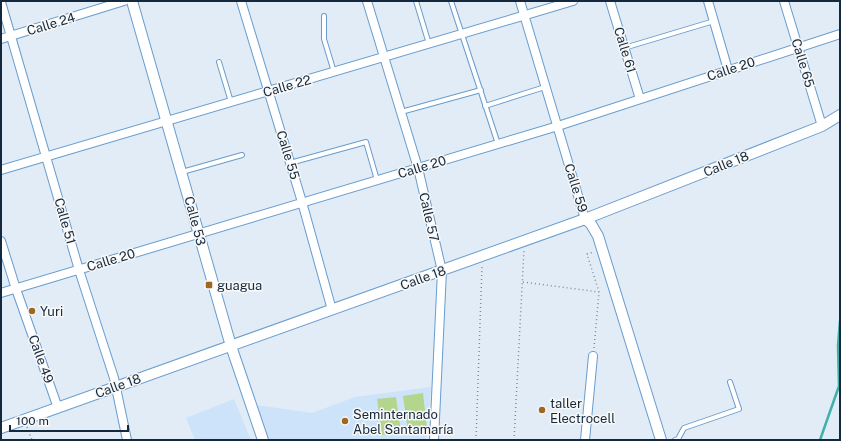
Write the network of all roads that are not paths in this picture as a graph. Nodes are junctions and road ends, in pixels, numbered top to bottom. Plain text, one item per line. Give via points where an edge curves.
1 (124, 1) edge
2 (132, 1) edge
3 (241, 1) edge
4 (367, 1) edge
5 (416, 1) edge
6 (451, 1) edge
7 (520, 1) edge
8 (573, 1) edge
9 (610, 1) edge
10 (708, 1) edge
11 (784, 1) edge
12 (1, 2) edge
13 (324, 16) dead end
14 (524, 16) junction
15 (714, 21) junction
16 (463, 34) junction
17 (840, 34) edge
18 (11, 36) junction
19 (1, 39) edge
20 (429, 44) junction
21 (799, 47) junction
22 (624, 48) junction
23 (384, 58) junction
24 (219, 62) dead end
25 (728, 70) junction
26 (334, 73) junction
27 (546, 87) junction
28 (480, 90) junction
29 (269, 92) junction
30 (640, 99) junction
31 (231, 102) junction
32 (486, 106) junction
33 (401, 112) junction
34 (840, 115) edge
35 (167, 121) junction
36 (558, 126) junction
37 (822, 126) junction
38 (498, 144) junction
39 (242, 155) dead end
40 (46, 157) junction
41 (290, 164) junction
42 (418, 168) junction
43 (1, 170) edge
44 (182, 172) junction
45 (377, 180) junction
46 (302, 202) junction
47 (585, 220) junction
48 (198, 233) junction
49 (1, 241) edge
50 (79, 270) junction
51 (442, 271) junction
52 (16, 289) junction
53 (1, 293) edge
54 (332, 310) junction
55 (231, 346) junction
56 (593, 356) road end
57 (730, 382) dead end
58 (115, 388) junction
59 (58, 408) junction
60 (1, 428) edge
61 (128, 440) edge
62 (263, 440) edge
63 (434, 440) edge
64 (585, 440) edge
65 (661, 440) edge
66 (675, 440) edge

1 - 18 street, Calle 24
2 - 35 street, Calle 53
3 - 29 street, Calle 55
4 - 23 street, Calle 57
5 - 20 lane
6 - 16 lane
7 - 14 street, Calle 59
8 - 14 street, Calle 22
9 - 22 street, Calle 61
10 - 15 street
11 - 21 street, Calle 65
12 - 18 street, Calle 51
13 - 26 lane via 324,39
14 - 16 street, Calle 22
14 - 27 street, Calle 59
15 - 22 lane
15 - 25 street
16 - 20 street, Calle 22
16 - 28 lane
17 - 21 street, Calle 20
18 - 19 street, Calle 24
18 - 40 street, Calle 51
20 - 23 street, Calle 22
21 - 25 street, Calle 20
21 - 37 street, Calle 65
22 - 30 street, Calle 61
23 - 26 street, Calle 22
23 - 33 street, Calle 57
24 - 31 lane
25 - 30 street, Calle 20
26 - 29 street, Calle 22
27 - 32 lane
27 - 36 street, Calle 59
28 - 32 lane
28 - 33 lane
29 - 31 street, Calle 22
29 - 41 street, Calle 55
30 - 36 street, Calle 20
31 - 35 street, Calle 22
32 - 38 lane
33 - 42 street, Calle 57
34 - 37 street, Calle 18
35 - 40 street, Calle 22
35 - 44 street, Calle 53
36 - 38 street, Calle 20
36 - 47 street, Calle 59
37 - 47 street, Calle 18
38 - 42 street, Calle 20
39 - 44 lane
40 - 43 street, Calle 22
40 - 50 street, Calle 51
41 - 45 lane via 366,142
41 - 46 street, Calle 55
42 - 45 street, Calle 20
42 - 51 street, Calle 57
44 - 48 street, Calle 53
45 - 46 street, Calle 20
46 - 48 street, Calle 20
46 - 54 street, Calle 55
47 - 51 street, Calle 18
47 - 65 street, Calle 59 via 592,224 602,248
48 - 50 street, Calle 20
48 - 55 street, Calle 53
49 - 52 street, Calle 49
50 - 52 street, Calle 20
50 - 58 street, Calle 51
51 - 54 street, Calle 18
51 - 63 street, Calle 57
52 - 53 street, Calle 20
52 - 59 street, Calle 49
54 - 55 street, Calle 18
55 - 58 street, Calle 18
55 - 62 street, Calle 53
56 - 64 street
57 - 66 lane via 739,409 684,428
58 - 59 street, Calle 18
58 - 61 street, Calle 51
59 - 60 street, Calle 18

